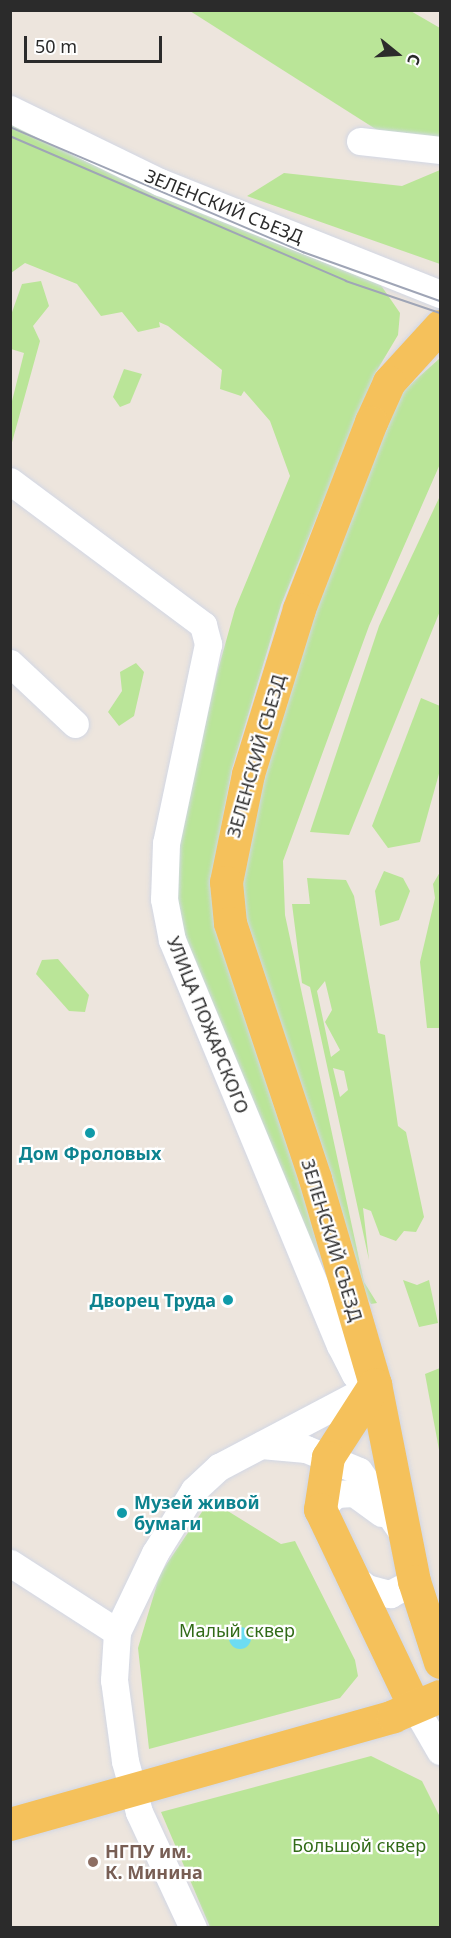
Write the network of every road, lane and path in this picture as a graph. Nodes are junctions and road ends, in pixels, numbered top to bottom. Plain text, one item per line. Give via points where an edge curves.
1 (10, 109) edge
2 (360, 141) dead end
3 (441, 150) edge
4 (441, 294) edge
5 (441, 326) edge
6 (10, 481) edge
7 (10, 663) edge
8 (75, 724) dead end
9 (375, 1384) junction
10 (261, 1445) junction
11 (328, 1457) junction
12 (320, 1509) junction
13 (404, 1535) junction
14 (10, 1563) edge
15 (346, 1572) junction
16 (414, 1581) junction
17 (117, 1632) junction
18 (441, 1662) edge
19 (427, 1701) edge
20 (441, 1751) edge
21 (133, 1787) junction
22 (10, 1824) edge
23 (193, 1928) edge

1 - 4 street, ЗЕЛЕНСКИЙ СЪЕЗД via 160,182
2 - 3 street
5 - 9 main road, ЗЕЛЕНСКИЙ СЪЕЗД via 389,382 358,455 299,609 248,774 226,882 230,923 315,1179
6 - 9 street, УЛИЦА ПОЖАРСКОГО via 203,625 208,644 176,780 164,898 172,940 340,1345 355,1374
7 - 8 street
9 - 10 street
9 - 11 main road
9 - 13 main road, ЗЕЛЕНСКИЙ СЪЕЗД
10 - 11 street
10 - 17 street via 219,1467 194,1490 155,1553
11 - 12 main road
11 - 13 street via 358,1471
12 - 13 street via 336,1494 354,1493 370,1500
12 - 15 main road
13 - 16 main road, ЗЕЛЕНСКИЙ СЪЕЗД
14 - 17 street
15 - 16 street via 367,1588 390,1594
15 - 19 main road
16 - 18 main road, ЗЕЛЕНСКИЙ СЪЕЗД
17 - 21 street via 114,1680
19 - 20 street
19 - 21 main road
21 - 22 main road
21 - 23 street

